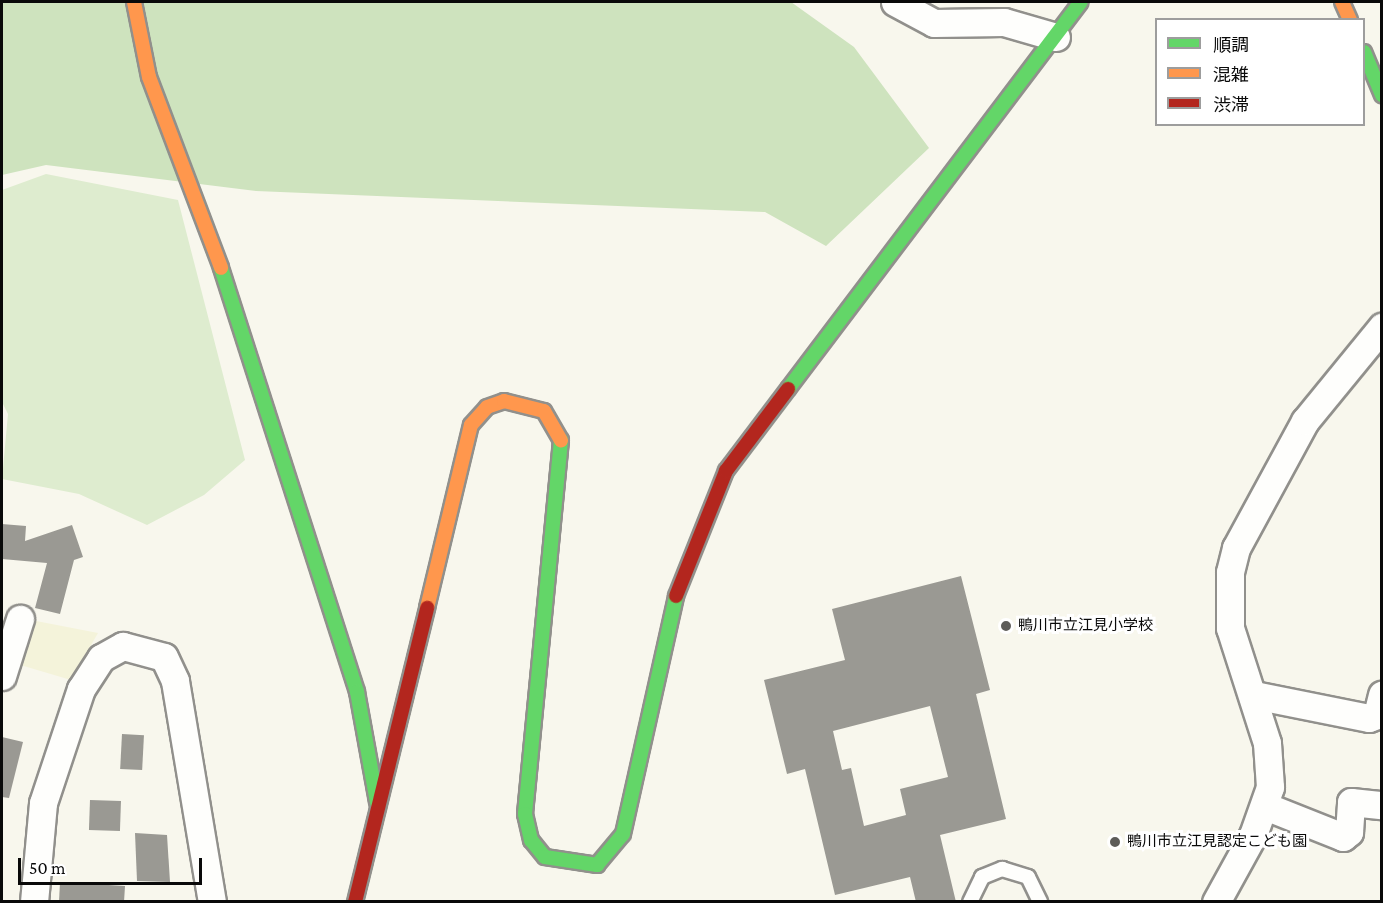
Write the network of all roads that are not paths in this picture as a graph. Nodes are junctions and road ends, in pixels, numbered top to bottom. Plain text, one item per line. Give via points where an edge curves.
1 (134, 2) edge
2 (895, 2) edge
3 (1081, 2) edge
4 (1342, 2) edge
5 (1349, 18) edge
6 (1056, 37) junction
7 (1365, 54) edge
8 (1382, 95) edge
9 (1382, 327) edge
10 (20, 619) dead end
11 (2, 676) edge
12 (1254, 695) junction
13 (1382, 695) edge
14 (1382, 805) edge
15 (1265, 806) junction
16 (380, 816) junction
17 (364, 895) edge
18 (34, 902) edge
19 (212, 902) edge
20 (970, 902) edge
21 (1040, 902) edge
22 (1216, 902) edge

1 - 16 street via 149,77 201,205 357,692
2 - 6 street via 934,22 1004,22
3 - 6 street
4 - 5 street
6 - 16 street via 726,471 677,592 622,834 597,865 545,857 531,840 525,814 562,434 544,411 523,405 504,401 487,407 471,425
7 - 8 street
9 - 12 street via 1305,421 1236,548 1230,572 1230,628
10 - 11 street
12 - 13 street via 1369,718 1377,716
12 - 15 street via 1270,766
14 - 15 street via 1351,802 1349,832 1343,837
15 - 22 street
16 - 17 street
18 - 19 street via 43,803 81,689 101,658 123,646 164,657 175,681
20 - 21 lane via 978,881 1002,869 1028,877

